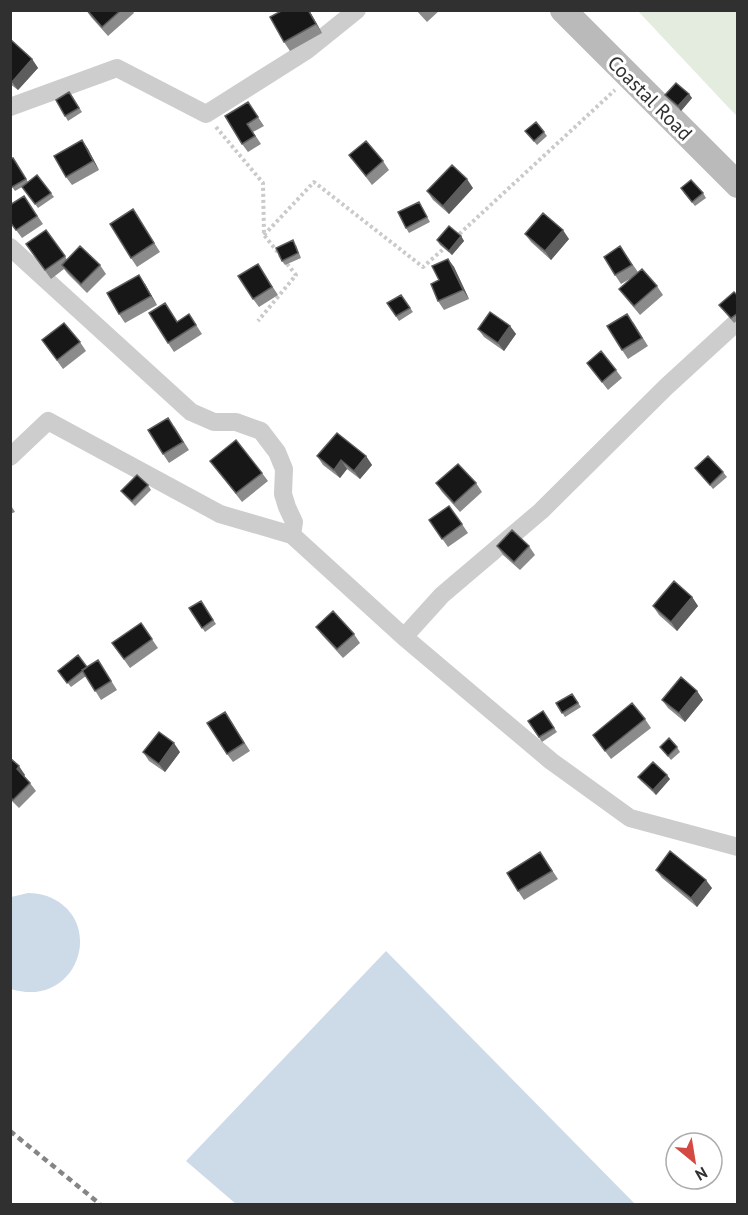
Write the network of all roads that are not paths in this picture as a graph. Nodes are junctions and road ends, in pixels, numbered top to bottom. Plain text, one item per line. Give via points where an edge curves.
1 (357, 10) edge
2 (564, 10) edge
3 (10, 107) edge
4 (738, 185) edge
5 (10, 247) edge
6 (738, 321) edge
7 (10, 457) edge
8 (292, 535) junction
9 (404, 637) junction
10 (738, 847) edge

1 - 3 street via 306,51 206,114 117,68
2 - 4 main road, Coastal Road
5 - 8 street via 191,412 214,422 236,422 261,431 284,469 283,494 294,522
6 - 9 street via 541,511 442,596
7 - 8 street via 48,422 220,514
8 - 9 street
9 - 10 street via 551,762 630,818

